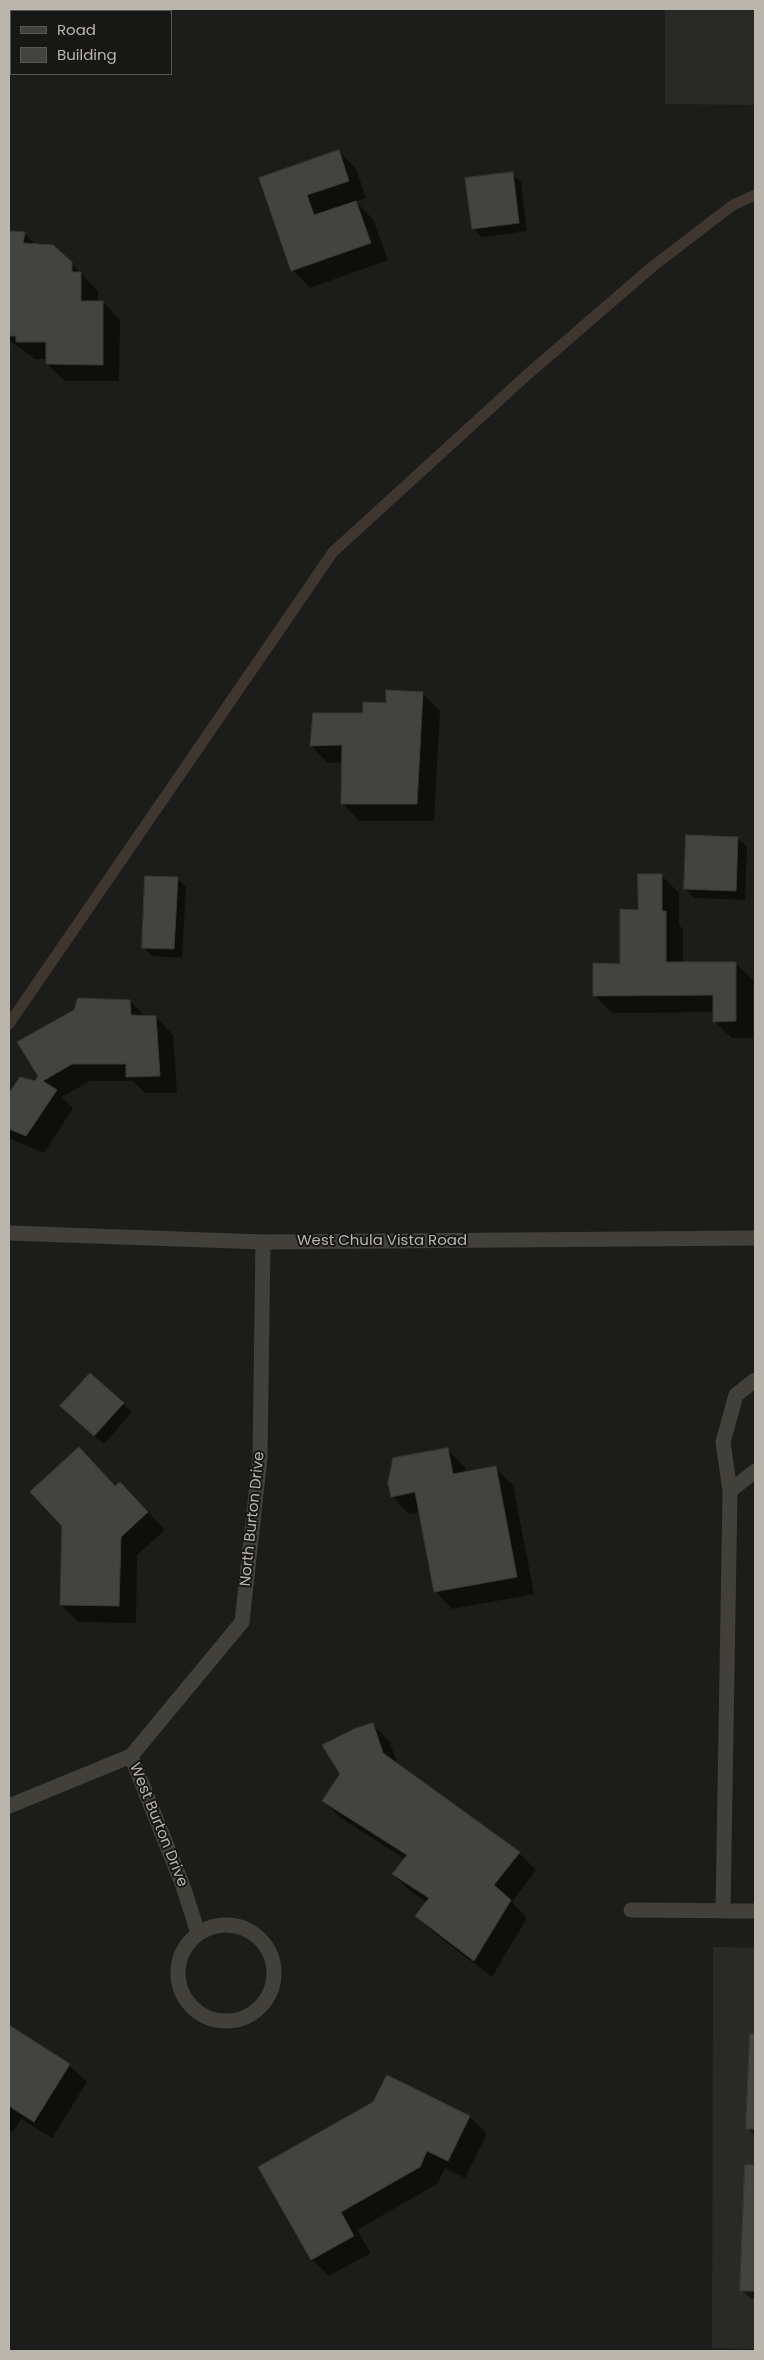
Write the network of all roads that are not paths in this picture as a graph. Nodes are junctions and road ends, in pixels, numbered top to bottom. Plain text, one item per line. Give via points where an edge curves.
1 (9, 1233) edge
2 (755, 1238) edge
3 (263, 1242) junction
4 (755, 1380) edge
5 (755, 1471) edge
6 (730, 1491) junction
7 (131, 1756) junction
8 (9, 1806) edge
9 (631, 1910) dead end
10 (723, 1911) junction
11 (755, 1911) edge
12 (198, 1933) junction

1 - 3 street, West Chula Vista Road
2 - 3 street, West Chula Vista Road
3 - 7 street, North Burton Drive via 260,1458 242,1622
4 - 6 street via 736,1395 723,1442
5 - 6 street
6 - 10 street
7 - 8 street, West Burton Drive
7 - 12 street, West Burton Drive via 183,1886
9 - 10 street
10 - 11 street
12 - 12 street via 211,1927 241,1927 265,1944 272,1958 272,1988 253,2013 237,2020 221,2021 192,2007 182,1993 178,1977 179,1960 186,1945

